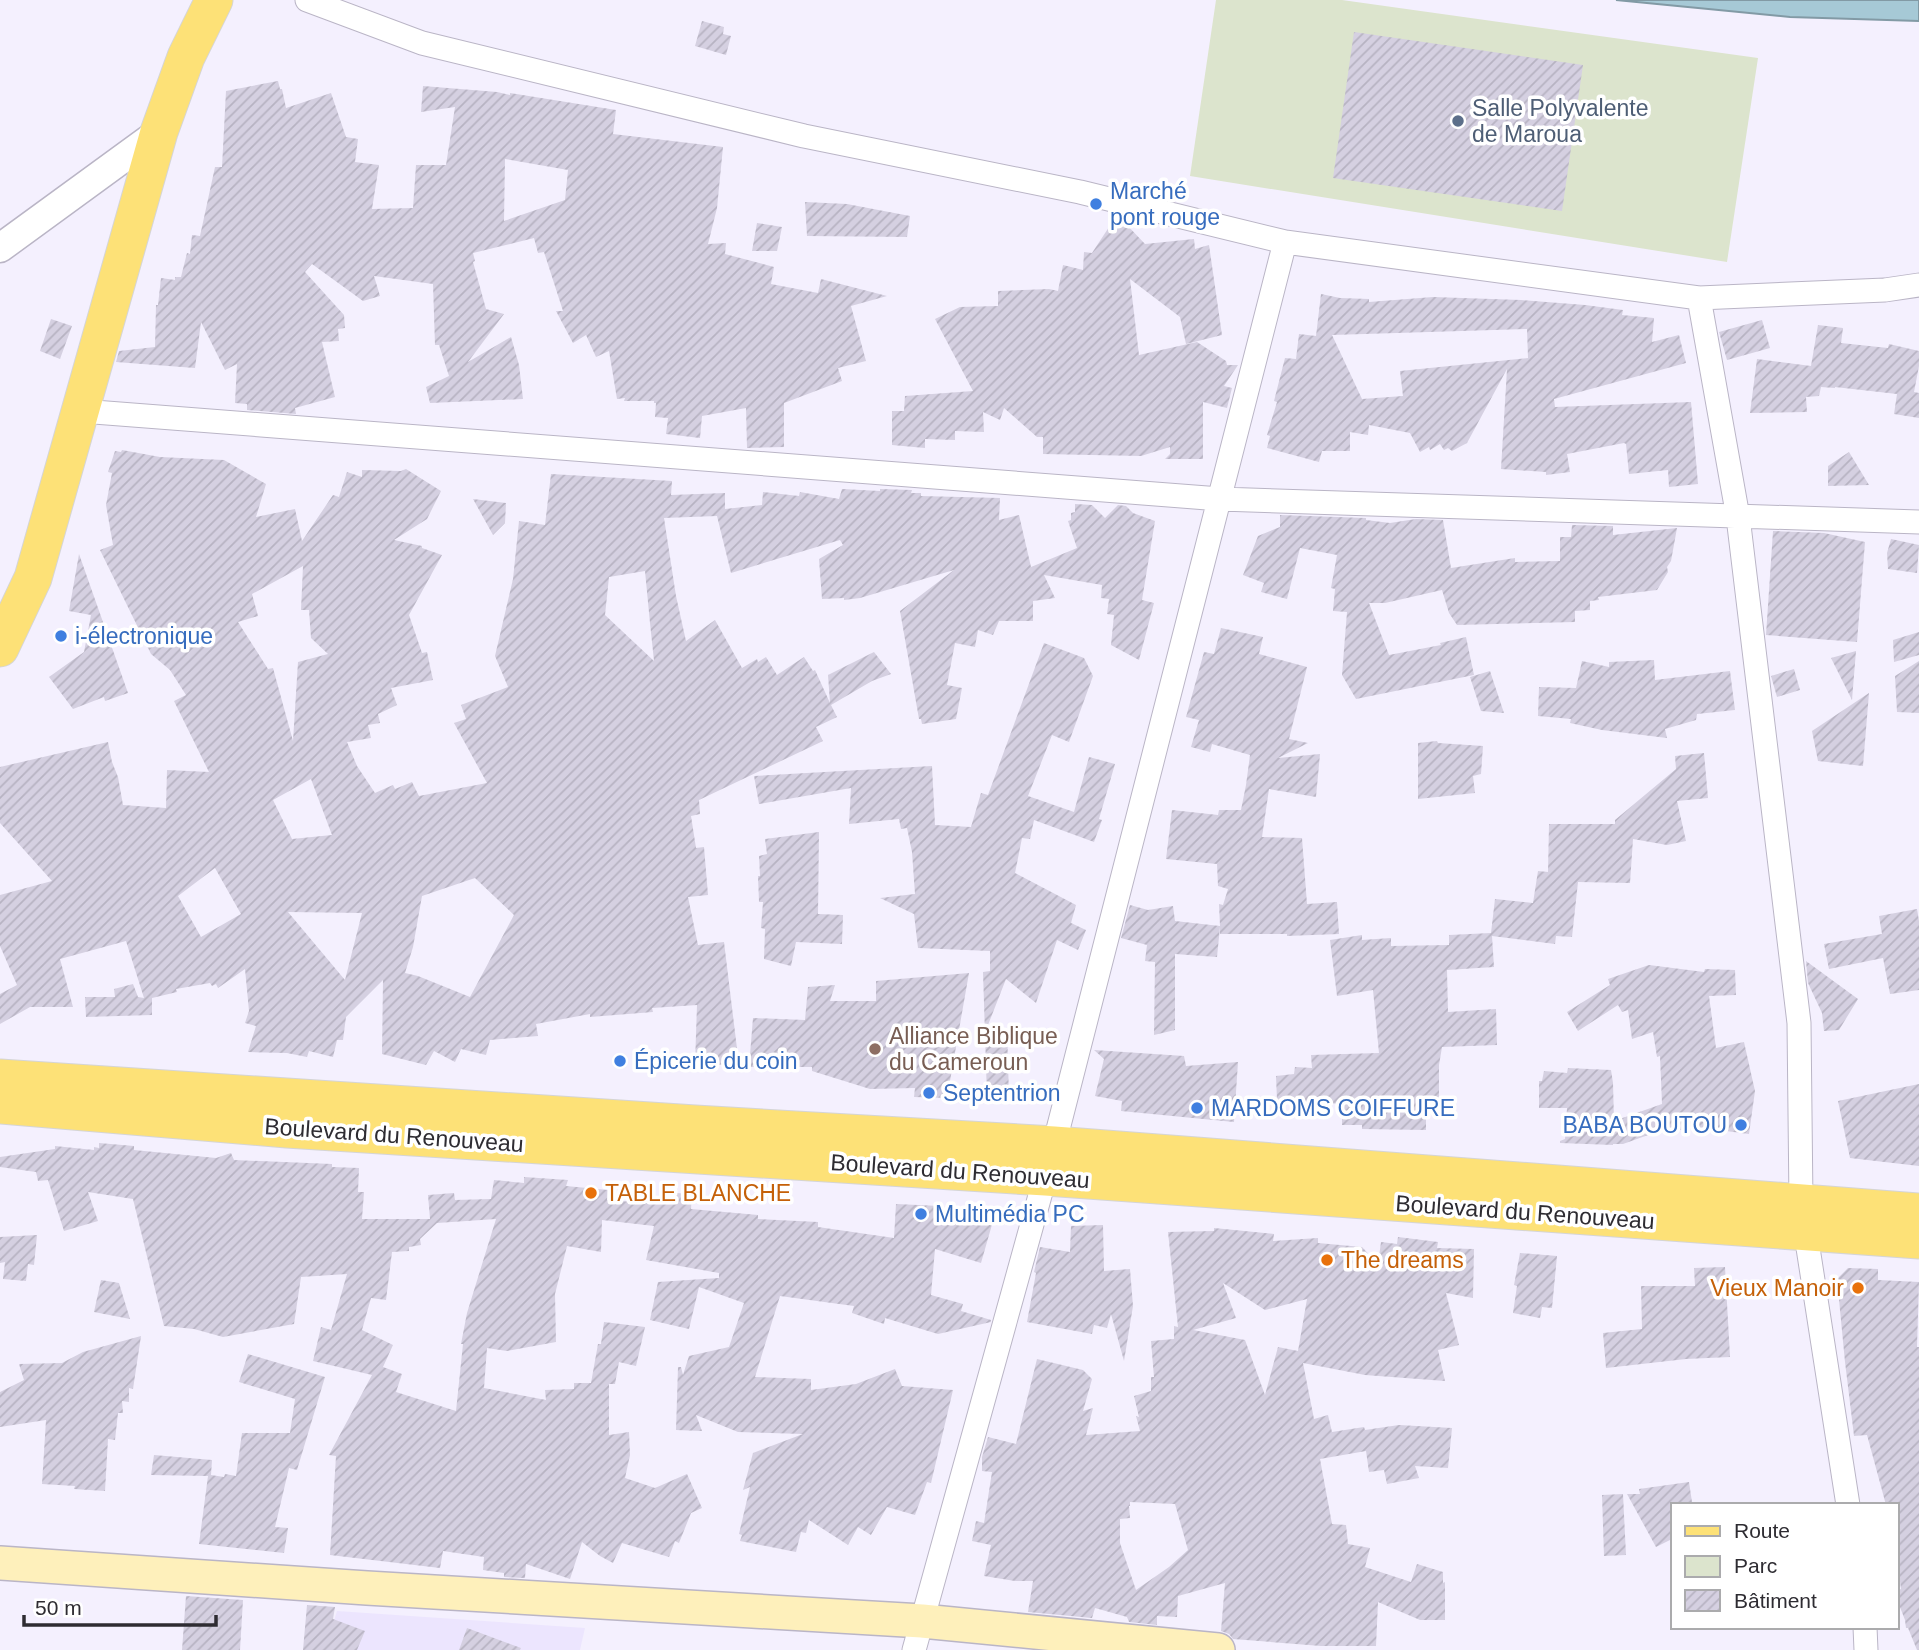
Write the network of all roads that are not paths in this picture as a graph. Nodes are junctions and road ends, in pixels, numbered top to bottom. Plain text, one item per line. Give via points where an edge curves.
1 (214, 0) edge
2 (307, 0) edge
3 (159, 132) junction
4 (1285, 242) junction
5 (0, 248) edge
6 (1919, 285) edge
7 (1699, 298) junction
8 (81, 411) junction
9 (1220, 499) junction
10 (1738, 517) junction
11 (1919, 523) edge
12 (0, 648) edge
13 (0, 1077) edge
14 (0, 1105) edge
15 (1050, 1161) junction
16 (1919, 1212) edge
17 (1803, 1218) junction
18 (1919, 1240) edge
19 (1848, 1503) edge
20 (0, 1563) edge
21 (1865, 1629) edge
22 (918, 1636) edge
23 (1218, 1650) edge
24 (1866, 1650) edge

1 - 3 main road via 186,57
2 - 4 street via 422,43 804,136 1080,192
3 - 5 street
3 - 8 main road
4 - 7 street
4 - 9 street
6 - 7 street
7 - 10 street
8 - 9 street
8 - 12 main road via 33,578
9 - 10 street
9 - 15 street
10 - 11 street
10 - 17 street via 1799,1023
13 - 15 main road, Boulevard du Renouveau via 681,1123
14 - 15 main road, Boulevard du Renouveau via 287,1129
15 - 17 main road, Boulevard du Renouveau
15 - 22 street
16 - 17 main road, Boulevard du Renouveau
17 - 18 main road, Boulevard du Renouveau
17 - 19 street
20 - 22 main road via 366,1588
21 - 24 street
22 - 23 main road

